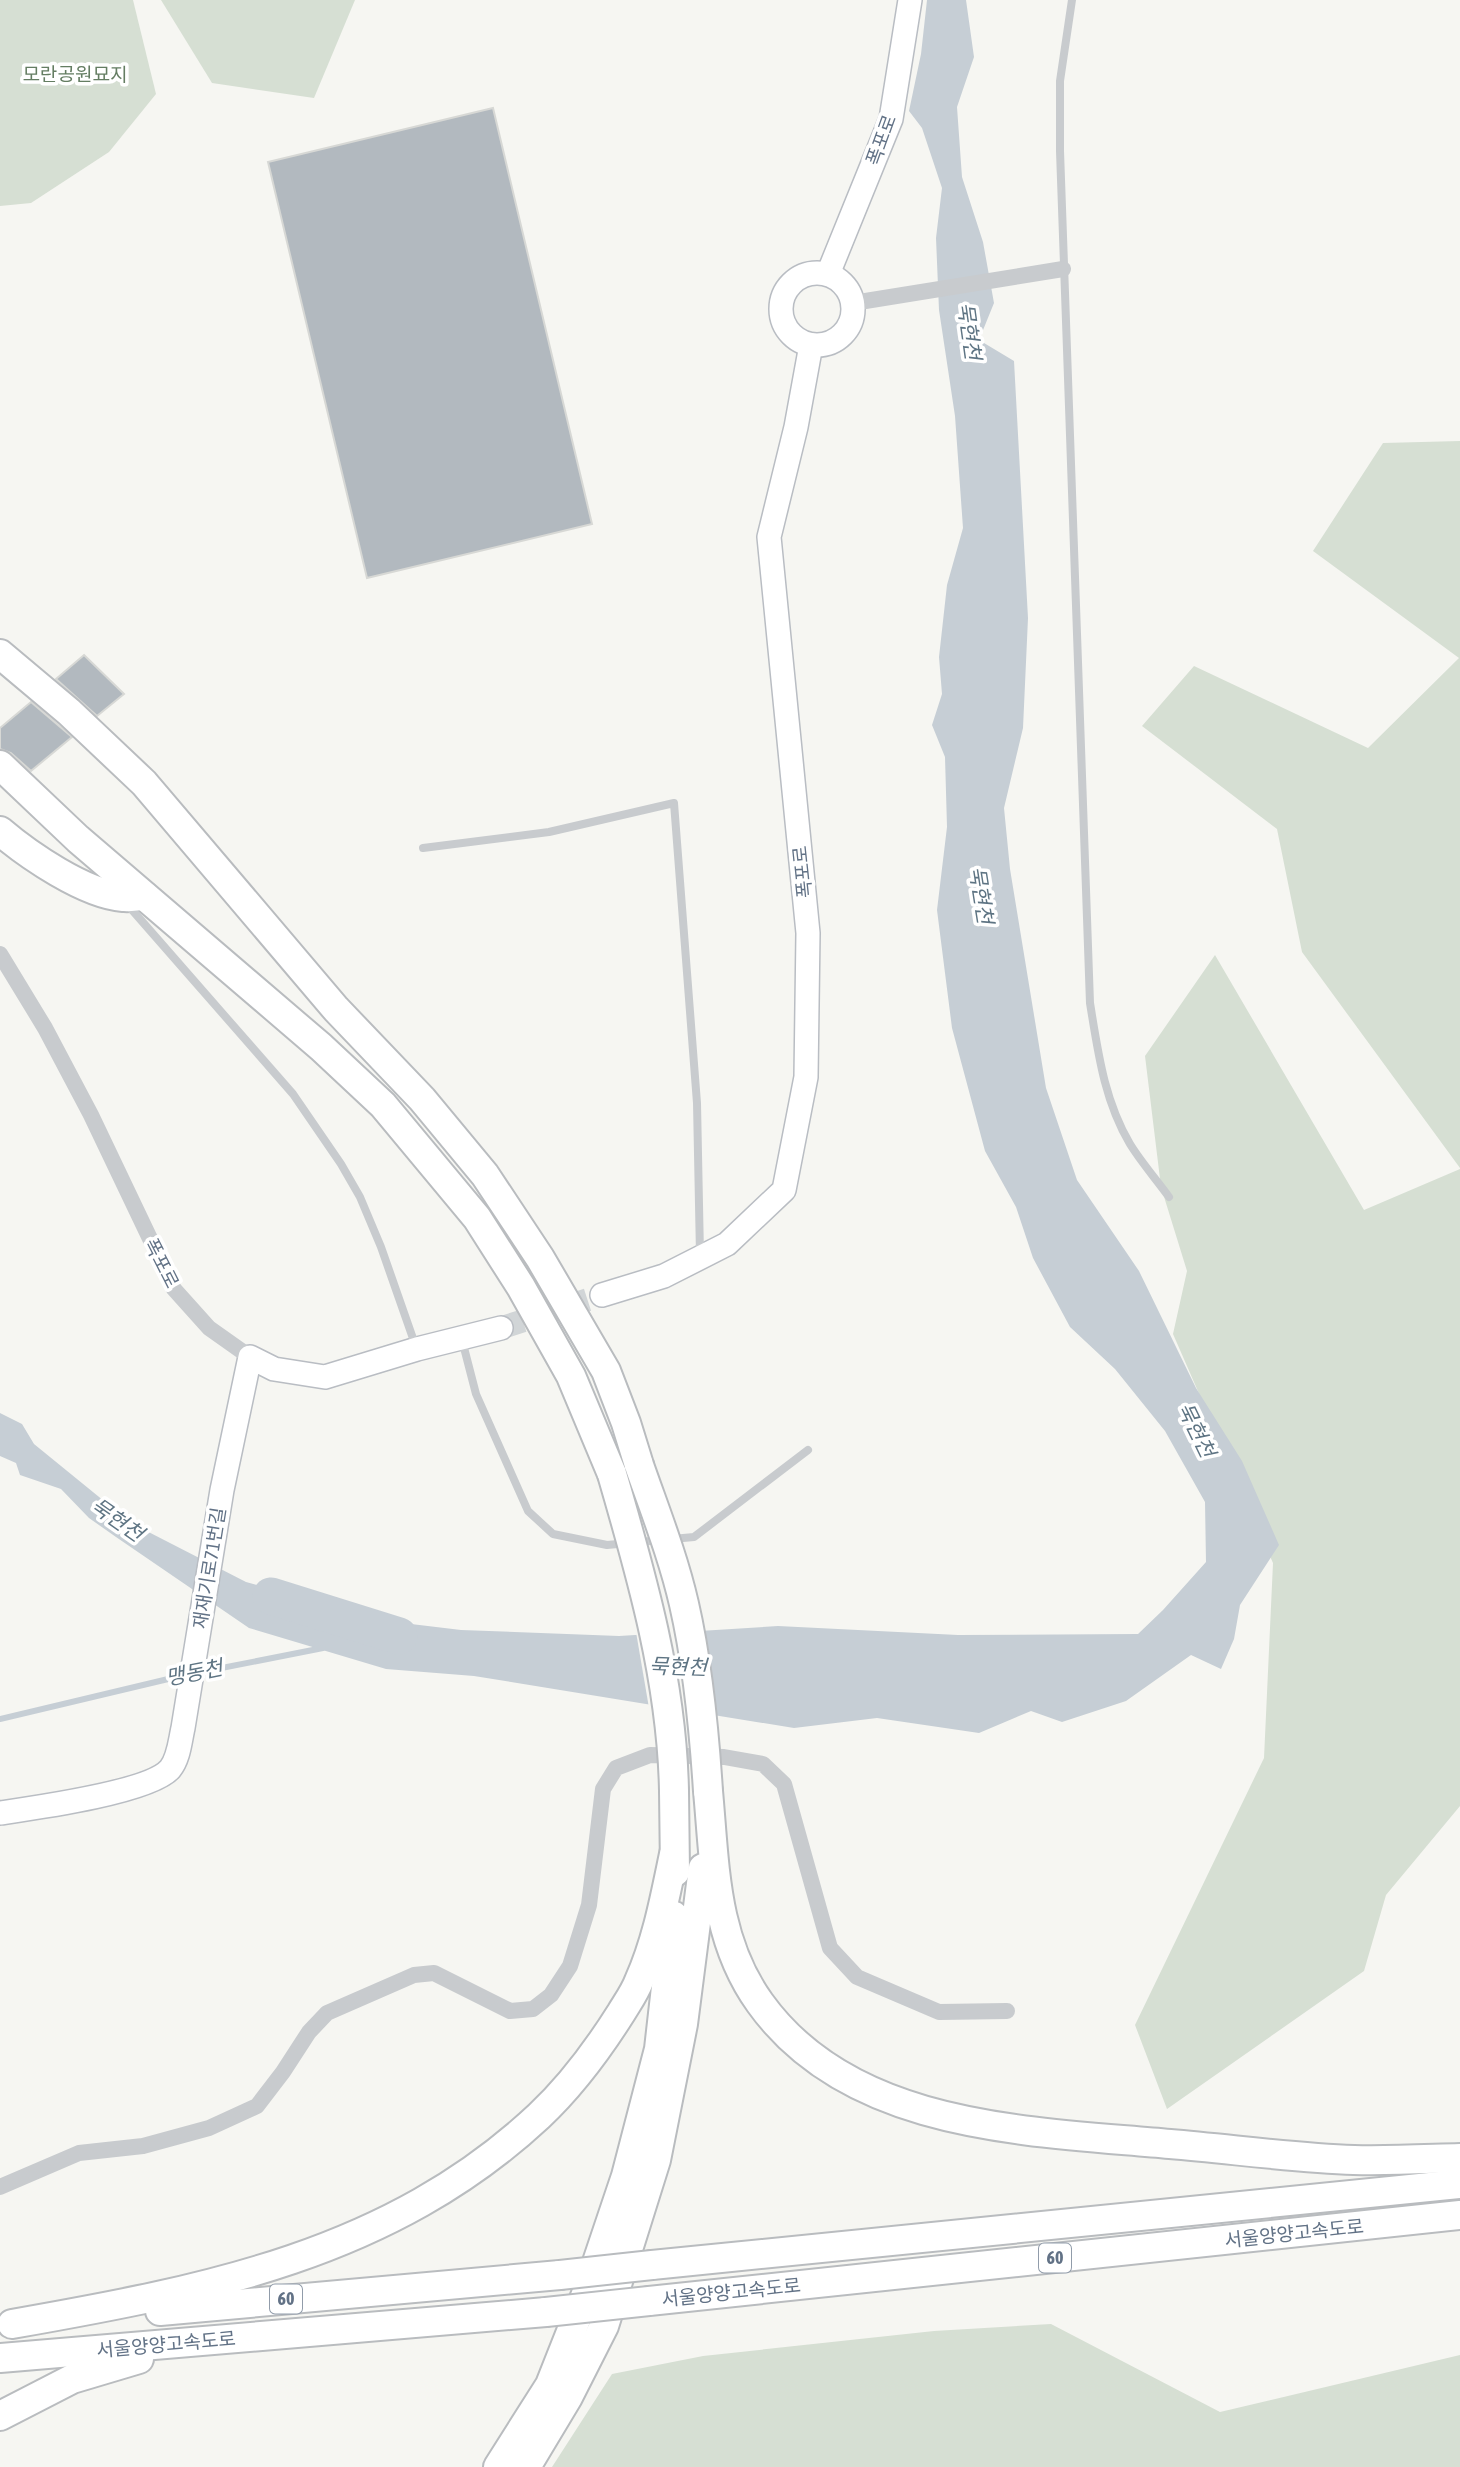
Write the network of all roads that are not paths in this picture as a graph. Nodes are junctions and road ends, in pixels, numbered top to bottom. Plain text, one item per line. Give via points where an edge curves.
1 (910, 0) edge
2 (1072, 0) edge
3 (1063, 269) junction
4 (828, 274) junction
5 (853, 303) junction
6 (811, 345) junction
7 (0, 654) edge
8 (0, 765) edge
9 (0, 831) edge
10 (78, 839) junction
11 (423, 848) dead end
12 (122, 890) junction
13 (0, 954) edge
14 (1169, 1197) dead end
15 (700, 1258) junction
16 (602, 1295) tunnel mouth
17 (501, 1328) tunnel mouth
18 (461, 1338) junction
19 (417, 1349) junction
20 (250, 1357) junction
21 (808, 1450) dead end
22 (708, 1791) junction
23 (0, 1813) edge
24 (674, 1854) junction
25 (1007, 2011) dead end
26 (1460, 2158) edge
27 (1460, 2184) edge
28 (0, 2187) edge
29 (1460, 2215) edge
30 (6, 2324) edge
31 (251, 2337) junction
32 (0, 2358) edge
33 (0, 2416) edge
34 (498, 2467) edge
35 (526, 2467) edge

1 - 4 main road, 폭포로 via 891,119
2 - 3 lane via 1060,81
3 - 5 street
3 - 14 lane via 1090,1003 1101,1073 1113,1111
4 - 5 main road via 839,279
4 - 6 main road via 800,277 781,302 786,328
5 - 6 main road via 847,330 824,345
6 - 15 main road, 폭포로 via 769,537 808,933 806,1077 784,1190 727,1244
7 - 22 highway, bridge via 144,783 336,1009 422,1099 485,1175 540,1258 606,1371 667,1544 694,1654
8 - 10 highway
9 - 12 highway via 77,883
10 - 12 highway
10 - 12 lane
11 - 15 lane via 548,832 674,803 696,1103
12 - 19 lane via 293,1094 341,1164 381,1247
12 - 24 highway, bridge via 321,1047 383,1105 477,1218 571,1376 612,1474 659,1655 671,1738
13 - 20 street, 폭포로 via 46,1028 173,1289 209,1328
15 - 16 main road, 폭포로 via 664,1276
17 - 18 main road, 폭포로
18 - 19 main road, 폭포로
18 - 21 lane via 476,1394 528,1511 553,1534 607,1545 694,1537
19 - 20 main road, 폭포로 via 325,1377 274,1369
20 - 23 main road, 재재기로71번길 via 222,1490 183,1728 171,1768 160,1777 123,1789
22 - 26 highway via 718,1899 739,1968 759,2002 794,2042 851,2082 953,2118 1024,2131 1353,2160
22 - 35 highway via 690,1973 656,2160 604,2326
24 - 30 highway via 658,1930 639,1983 605,2041 554,2102 482,2165 387,2220 291,2261 135,2302
24 - 34 highway via 675,1911 659,2049 626,2176 550,2385
25 - 28 street via 939,2012 857,1977 830,1948 784,1784 762,1763 650,1755 616,1768 603,1789 589,1905 574,1954 551,1995 533,2009 510,2011 434,1973 414,1975 327,2013 257,2106 209,2129 144,2146 79,2153
27 - 30 highway, 서울양양고속도로 / 60, bridge via 560,2275
29 - 31 highway, 서울양양고속도로 / 60, bridge via 546,2312
31 - 32 highway, 서울양양고속도로 / 60
31 - 33 highway via 119,2364 72,2379

